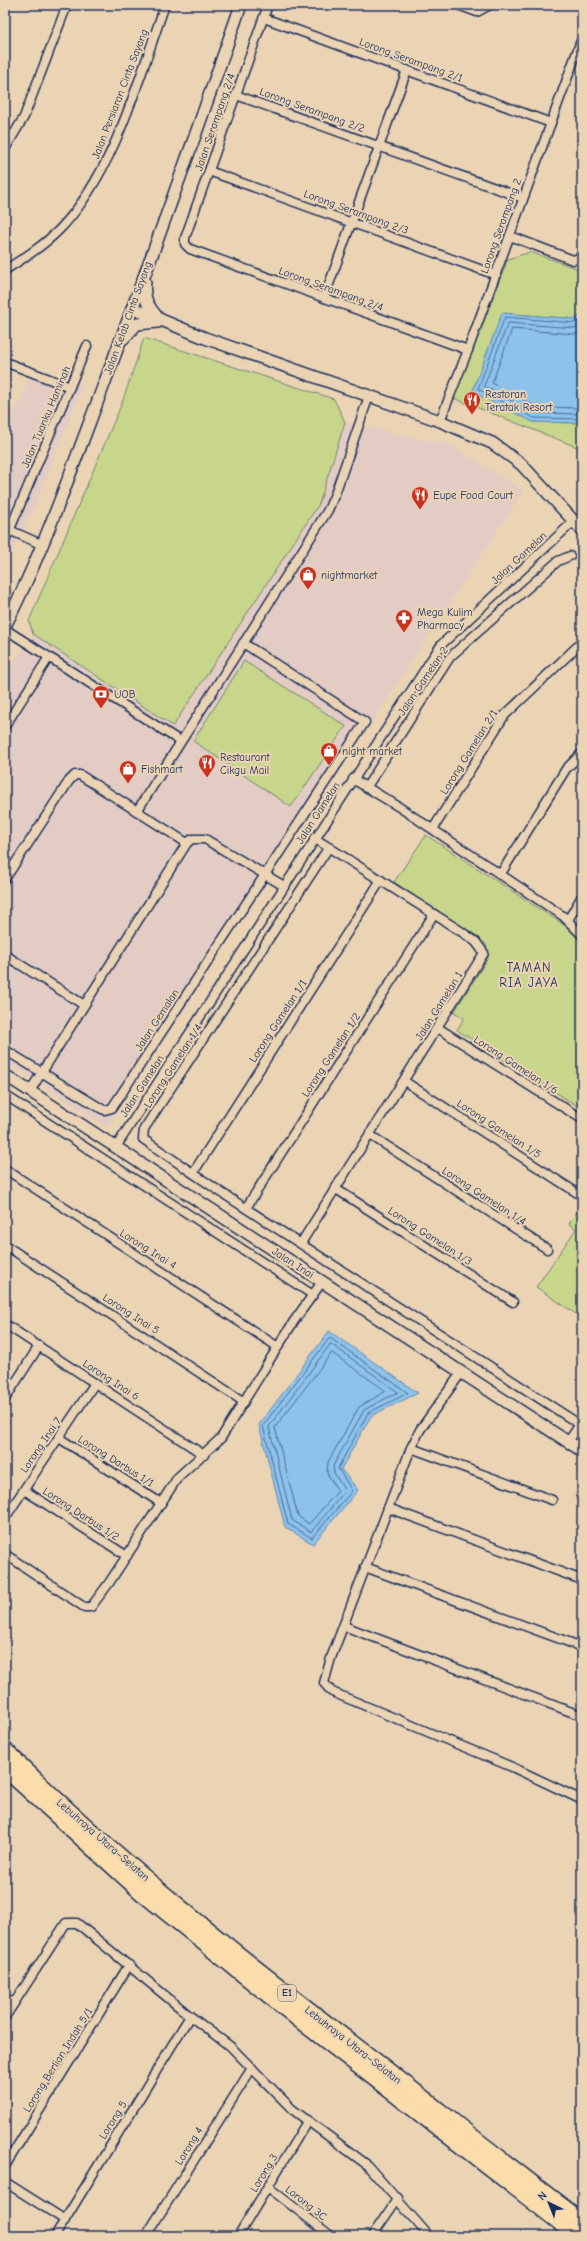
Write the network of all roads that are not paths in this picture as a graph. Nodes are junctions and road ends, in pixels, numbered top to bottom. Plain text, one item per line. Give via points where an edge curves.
1 (68, 5) edge
2 (165, 5) edge
3 (241, 5) edge
4 (268, 5) edge
5 (458, 5) edge
6 (490, 5) edge
7 (264, 18) junction
8 (582, 38) edge
9 (407, 70) junction
10 (236, 94) junction
11 (550, 124) junction
12 (380, 147) junction
13 (5, 149) edge
14 (209, 171) junction
15 (523, 198) junction
16 (352, 222) junction
17 (510, 236) junction
18 (187, 247) joint
19 (582, 257) edge
20 (147, 266) junction
21 (5, 270) edge
22 (496, 275) junction
23 (324, 298) junction
24 (132, 308) junction
25 (161, 321) junction
26 (87, 346) dead end
27 (118, 346) junction
28 (468, 350) junction
29 (5, 362) edge
30 (70, 387) junction
31 (369, 396) junction
32 (440, 421) junction
33 (578, 526) edge
34 (7, 530) edge
35 (5, 541) edge
36 (43, 544) junction
37 (570, 556) dead end
38 (5, 628) edge
39 (582, 642) edge
40 (243, 643) junction
41 (49, 657) junction
42 (5, 726) edge
43 (180, 741) junction
44 (582, 753) edge
45 (353, 779) junction
46 (366, 788) junction
47 (137, 811) junction
48 (433, 829) junction
49 (314, 838) junction
50 (187, 843) junction
51 (329, 847) junction
52 (500, 874) junction
53 (264, 875) junction
54 (5, 879) edge
55 (381, 880) junction
56 (284, 886) junction
57 (582, 896) edge
58 (434, 914) junction
59 (568, 920) junction
60 (582, 935) edge
61 (5, 955) edge
62 (84, 1005) junction
63 (438, 1028) junction
64 (5, 1050) edge
65 (42, 1072) junction
66 (5, 1075) edge
67 (404, 1081) junction
68 (30, 1091) junction
69 (5, 1095) edge
70 (582, 1119) edge
71 (370, 1135) junction
72 (116, 1147) junction
73 (5, 1170) edge
74 (193, 1173) junction
75 (336, 1189) junction
76 (582, 1196) edge
77 (246, 1208) junction
78 (301, 1243) junction
79 (5, 1245) edge
80 (547, 1249) dead end
81 (322, 1282) junction
82 (313, 1295) junction
83 (513, 1302) dead end
84 (5, 1324) edge
85 (39, 1346) junction
86 (278, 1347) junction
87 (461, 1373) junction
88 (95, 1383) junction
89 (5, 1400) edge
90 (244, 1402) junction
91 (581, 1423) edge
92 (59, 1438) junction
93 (568, 1442) junction
94 (411, 1448) junction
95 (582, 1451) edge
96 (204, 1454) junction
97 (24, 1490) junction
98 (552, 1500) dead end
99 (161, 1503) junction
100 (388, 1508) junction
101 (5, 1518) edge
102 (5, 1554) edge
103 (127, 1556) junction
104 (365, 1567) junction
105 (582, 1580) edge
106 (344, 1626) junction
107 (582, 1647) edge
108 (582, 1716) edge
109 (5, 1750) edge
110 (5, 1769) edge
111 (582, 1800) edge
112 (129, 1965) junction
113 (5, 1998) edge
114 (14, 2003) junction
115 (190, 2016) junction
116 (5, 2018) edge
117 (252, 2068) junction
118 (308, 2120) junction
119 (5, 2166) edge
120 (5, 2182) edge
121 (268, 2187) junction
122 (398, 2198) junction
123 (65, 2220) junction
124 (582, 2221) edge
125 (55, 2236) edge
126 (146, 2236) edge
127 (238, 2236) edge
128 (331, 2236) edge
129 (372, 2236) edge
130 (430, 2236) edge
131 (577, 2236) edge

1 - 13 street via 27,111
2 - 21 street, Jalan Persiaran Cinta Sayang via 120,129 102,170 76,210 59,230 45,243
3 - 20 main road, Jalan Kelab Cinta Sayang
4 - 7 street, Jalan Serampang 2/4
5 - 6 street via 477,12
7 - 9 street, Lorong Serampang 2/1
7 - 10 street, Jalan Serampang 2/4
8 - 11 street, Lorong Serampang 2
9 - 11 street, Lorong Serampang 2/1
9 - 12 street
10 - 12 street, Lorong Serampang 2/2
10 - 14 street, Jalan Serampang 2/4
11 - 15 street, Lorong Serampang 2
12 - 15 street, Lorong Serampang 2/2
12 - 16 street
14 - 16 street, Lorong Serampang 2/3
14 - 18 street, Jalan Serampang 2/4 via 185,238
15 - 17 street, Lorong Serampang 2
16 - 22 street, Lorong Serampang 2/3
16 - 23 street
17 - 19 street via 573,260
17 - 22 street, Lorong Serampang 2
18 - 23 street, Lorong Serampang 2/4
20 - 24 main road, Jalan Kelab Cinta Sayang
20 - 25 main road via 144,296
22 - 28 street, Lorong Serampang 2
23 - 28 street, Lorong Serampang 2/4
24 - 25 main road
24 - 27 main road, Jalan Kelab Cinta Sayang
25 - 27 main road via 137,324
25 - 31 main road
26 - 30 street, Jalan Tuanku Haminah
27 - 36 main road, Jalan Kelab Cinta Sayang
28 - 32 street, Lorong Serampang 2
29 - 30 street
30 - 34 street, Jalan Tuanku Haminah
31 - 32 main road
31 - 40 street via 332,502
32 - 33 main road via 492,443 513,456
33 - 45 street, Jalan Gamelan via 442,644
34 - 35 street, Jalan Tuanku Haminah
34 - 36 street
36 - 38 main road, Jalan Kelab Cinta Sayang
37 - 46 street, Jalan Gamelan 2 via 558,561 450,657
38 - 41 street
39 - 48 street, Lorong Gamelan 2/1 via 504,716
40 - 43 street
40 - 53 street via 365,722
41 - 42 street
41 - 43 street
43 - 47 street
44 - 52 street via 566,769
45 - 46 street
45 - 49 street, Jalan Gamelan
46 - 48 street
47 - 50 street
47 - 54 street via 80,775 75,775 69,780
48 - 52 street
49 - 51 street, Jalan Gamelan 1
49 - 56 street, Jalan Gamelan
50 - 53 street via 196,837 205,839
50 - 62 street
51 - 55 street, Jalan Gamelan 1
51 - 74 street, Lorong Gamelan 1/4 via 144,1129 145,1142
52 - 59 street
53 - 56 street
53 - 65 street, Jalan Gemalan via 112,1108 102,1109
55 - 58 street, Jalan Gamelan 1
55 - 74 street, Lorong Gamelan 1/1
56 - 72 street, Jalan Gamelan
57 - 59 street
58 - 63 street, Jalan Gamelan 1 via 476,942 484,953
58 - 77 street, Lorong Gamelan 1/2
59 - 60 street
61 - 62 street
62 - 65 street
63 - 67 street, Jalan Gamelan 1
63 - 70 street, Lorong Gamelan 1/6
64 - 65 street
65 - 68 street
66 - 68 main road, Jalan Inai
67 - 71 street, Jalan Gamelan 1
67 - 76 street, Lorong Gamelan 1/5
68 - 72 main road, Jalan Inai
69 - 82 street
71 - 75 street, Jalan Gamelan 1
71 - 80 street, Lorong Gamelan 1/4
72 - 81 main road, Jalan Inai
73 - 86 street, Lorong Inai 4
74 - 77 street, Lorong Gamelan 1/4
75 - 78 street, Jalan Gamelan 1
75 - 83 street, Lorong Gamelan 1/3
77 - 78 street, Lorong Gamelan 1/4
78 - 91 street, Lorong Gamelan 1/4
79 - 90 street, Lorong Inai 5
81 - 82 street
81 - 87 main road, Jalan Inai
82 - 86 street
84 - 85 street, Lorong Inai 6
85 - 88 street, Lorong Inai 6
85 - 89 street
86 - 90 street
87 - 93 main road, Jalan Inai
87 - 94 street via 420,1430
88 - 92 street, Lorong Inai 7
88 - 96 street, Lorong Inai 6
90 - 96 street via 217,1443
91 - 93 street
92 - 97 street, Lorong Inai 7
92 - 99 street, Lorong Darbus 1/1
93 - 95 main road, Jalan Inai
94 - 98 street
94 - 100 street
96 - 99 street via 178,1477
97 - 101 street, Lorong Inai 7
97 - 103 street, Lorong Darbus 1/2
99 - 103 street
100 - 104 street
100 - 105 street
102 - 103 street via 84,1607 91,1607
104 - 106 street
104 - 107 street
106 - 108 street
106 - 111 street via 324,1679 328,1689 512,1767
109 - 124 highway, Lebuhraya Utara–Selatan / E1 via 112,1849 231,1948 472,2138
110 - 131 highway, Lebuhraya Utara–Selatan / E1 via 103,1860 165,1912
112 - 114 street via 81,1925 70,1921 60,1931
112 - 115 street
112 - 119 street, Lorong Berlian Indah 5/1
113 - 114 street
114 - 116 street
115 - 117 street via 231,2046
115 - 123 street, Lorong 5
117 - 118 street via 287,2105
117 - 126 street, Lorong 4
118 - 121 street, Lorong 3
118 - 122 street via 366,2164
120 - 123 street
121 - 127 street, Lorong 3
121 - 128 street, Lorong 3C
122 - 129 street
122 - 130 street
123 - 125 street, Lorong 5

